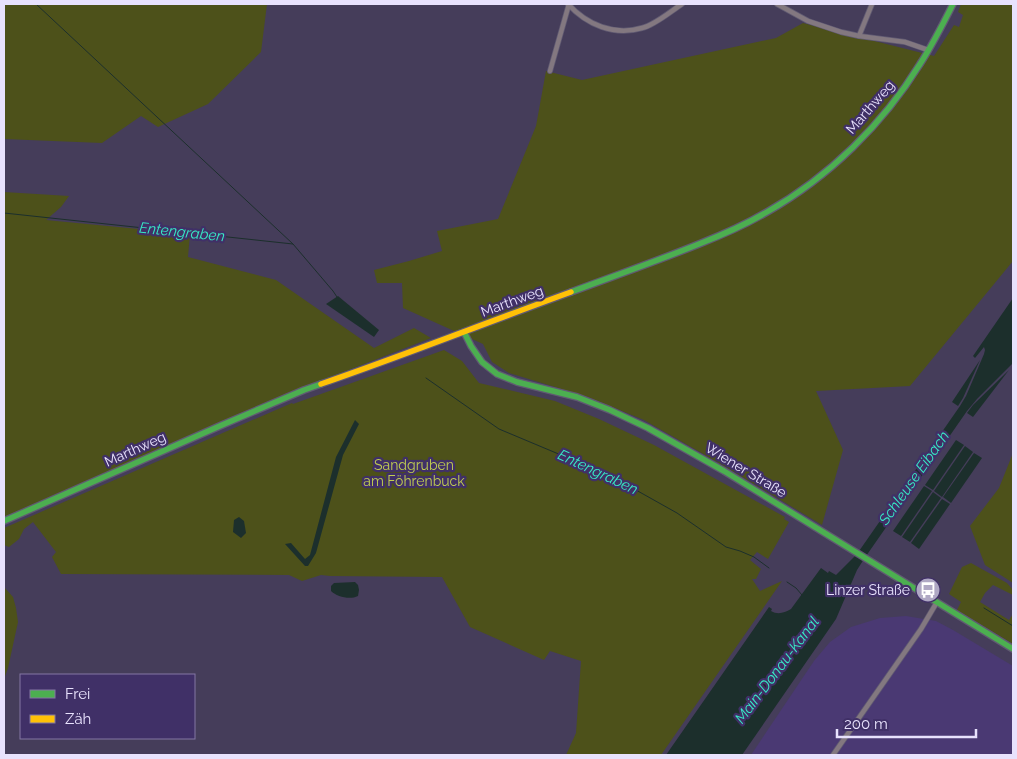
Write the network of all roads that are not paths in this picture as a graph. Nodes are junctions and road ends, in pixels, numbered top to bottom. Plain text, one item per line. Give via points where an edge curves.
1 (568, 4) edge
2 (682, 4) edge
3 (777, 4) edge
4 (872, 4) edge
5 (953, 4) edge
6 (859, 36) junction
7 (928, 50) junction
8 (550, 70) dead end
9 (464, 332) junction
10 (4, 521) edge
11 (937, 602) junction
12 (1013, 649) edge
13 (833, 755) edge

1 - 2 street via 595,25 627,31 643,28
1 - 8 street
3 - 6 street via 808,22
4 - 6 street
5 - 7 main road, Marthweg
6 - 7 street via 905,42
7 - 9 main road, Marthweg via 898,95 863,136 827,170 776,207 667,257
9 - 10 main road, Marthweg via 272,403
9 - 11 main road, Wiener Straße via 482,362 497,374 577,397 639,423 724,471
11 - 12 main road, Wiener Straße
11 - 13 street

